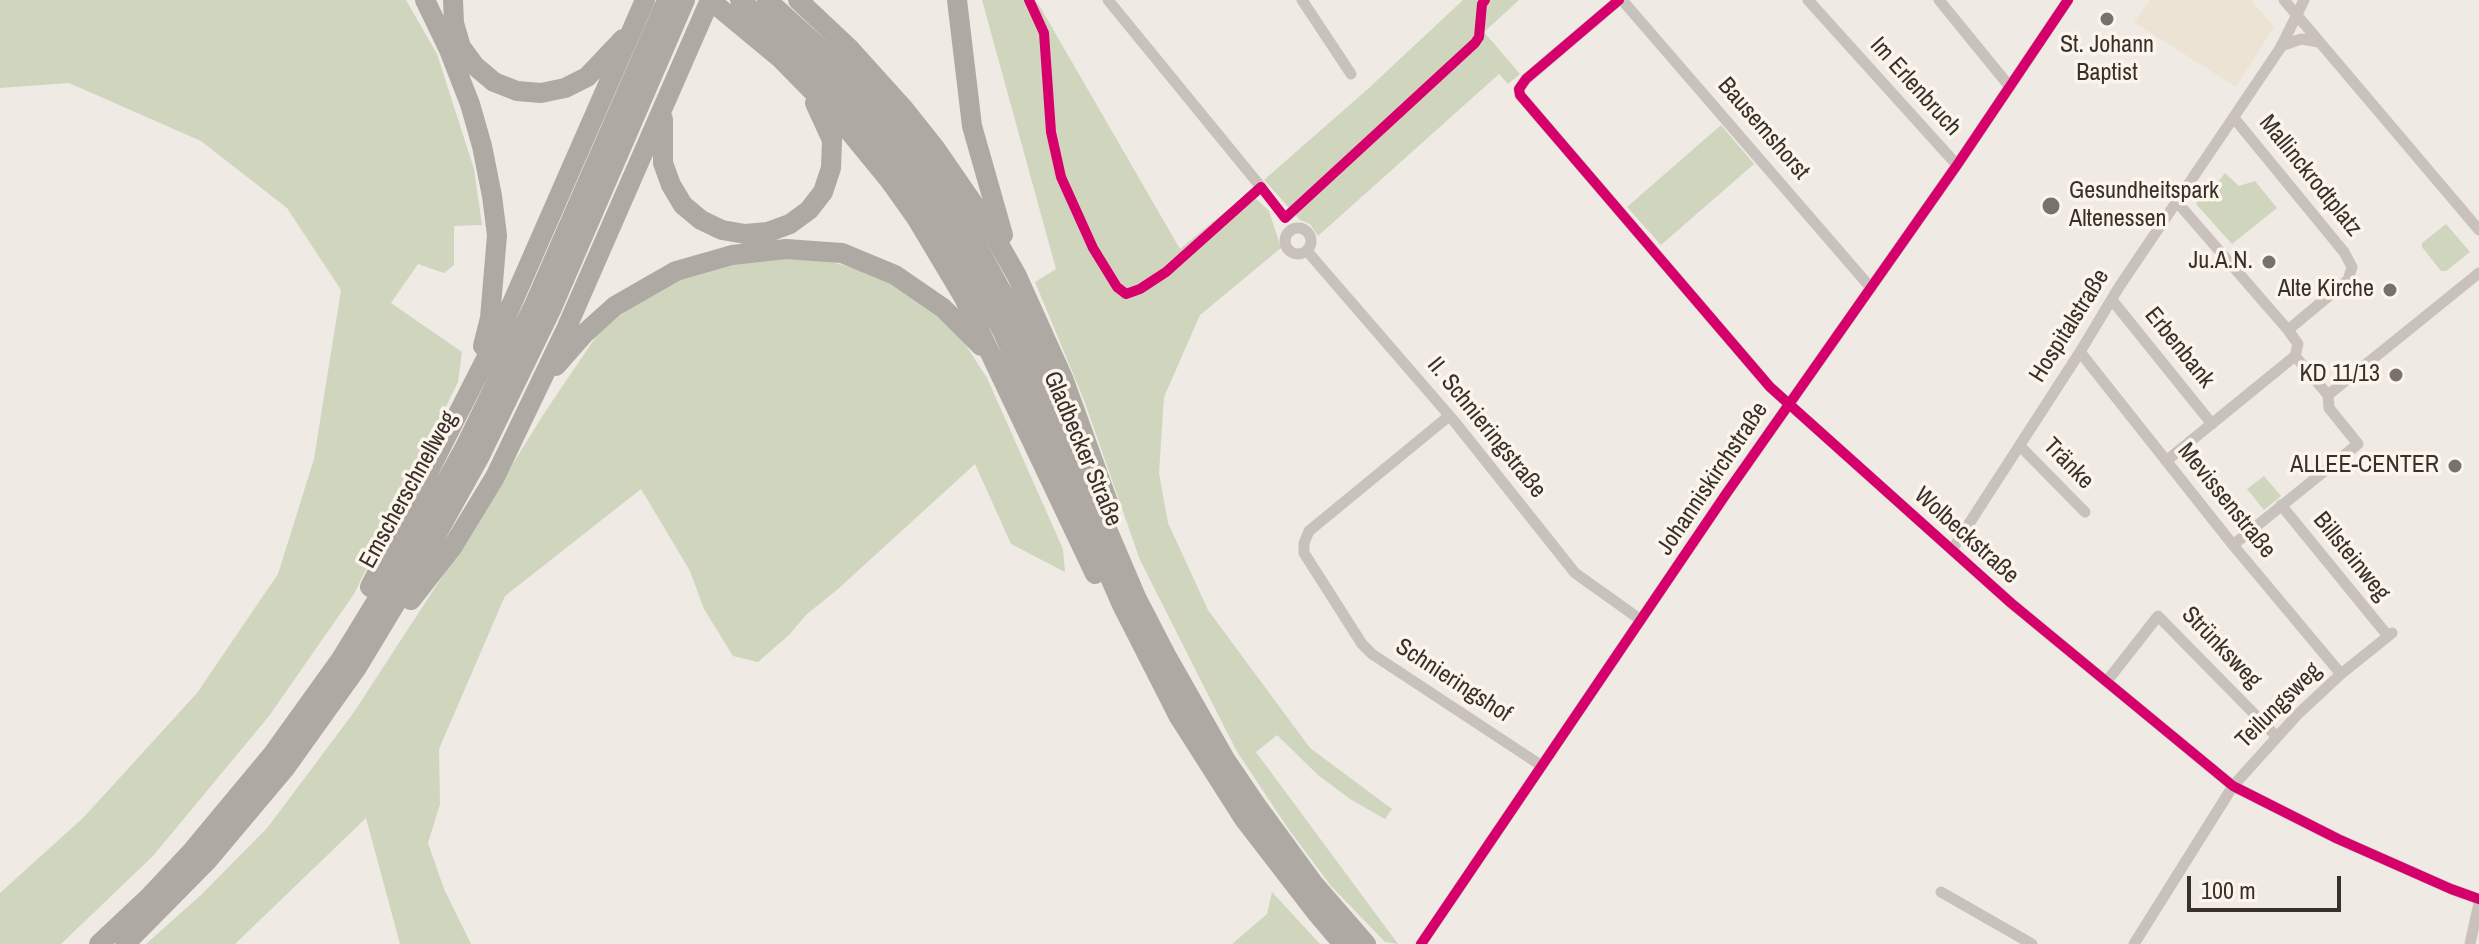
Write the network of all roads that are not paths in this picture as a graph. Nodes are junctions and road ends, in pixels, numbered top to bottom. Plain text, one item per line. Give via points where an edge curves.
1 (425, 0) edge
2 (453, 0) edge
3 (667, 0) edge
4 (685, 0) edge
5 (767, 0) edge
6 (798, 0) edge
7 (957, 0) edge
8 (1108, 0) edge
9 (1302, 0) edge
10 (1620, 0) edge
11 (1808, 0) edge
12 (1939, 0) edge
13 (2068, 0) edge
14 (2284, 0) edge
15 (2304, 0) edge
16 (720, 2) edge
17 (642, 8) edge
18 (2296, 16) junction
19 (2319, 42) junction
20 (2281, 47) junction
21 (1351, 74) dead end
22 (803, 82) junction
23 (2010, 87) junction
24 (663, 111) junction
25 (2234, 118) junction
26 (1957, 165) junction
27 (1261, 187) dead end
28 (2177, 202) junction
29 (2479, 230) edge
30 (1307, 251) dead end
31 (2479, 273) edge
32 (1017, 276) junction
33 (1871, 288) junction
34 (2112, 300) junction
35 (2288, 330) junction
36 (2080, 352) junction
37 (2295, 356) junction
38 (473, 389) junction
39 (2328, 395) junction
40 (532, 397) junction
41 (1789, 404) junction
42 (1016, 405) junction
43 (1449, 416) junction
44 (2212, 424) junction
45 (2020, 446) junction
46 (2166, 461) junction
47 (2281, 505) junction
48 (2085, 512) dead end
49 (2233, 545) junction
50 (1952, 550) junction
51 (1136, 597) junction
52 (1641, 620) junction
53 (2390, 634) joint
54 (1152, 668) junction
55 (356, 669) junction
56 (2341, 674) junction
57 (2107, 681) junction
58 (2276, 736) junction
59 (272, 755) junction
60 (1542, 766) junction
61 (2233, 786) junction
62 (1941, 892) dead end
63 (2479, 901) edge
64 (99, 944) edge
65 (125, 944) edge
66 (1343, 944) edge
67 (1366, 944) edge
68 (1421, 944) edge
69 (2032, 944) edge
70 (2134, 944) edge
71 (2470, 944) edge

1 - 38 highway via 470,104 495,222 490,318
2 - 17 highway via 461,47 475,66 494,82 541,93 587,77 622,40
3 - 59 highway, Emscherschnellweg via 535,303 465,447 341,659
4 - 55 highway, Emscherschnellweg via 551,310 480,456
5 - 51 highway, Gladbecker Straße via 835,62 890,123 972,237 1019,323
6 - 32 highway via 912,118 963,187
7 - 32 highway via 972,126
8 - 27 street
9 - 21 street
10 - 33 street, Bausemshorst
10 - 41 street, Wolbeckstraße via 1526,79 1520,95
11 - 26 street, Im Erlenbruch
12 - 23 street
13 - 23 street, Johanniskirchstraße
14 - 18 street
15 - 18 street, Hospitalstraße
16 - 22 highway
16 - 24 highway
16 - 54 highway, Gladbecker Straße via 799,51 849,102 906,171 957,247 1027,383
17 - 38 highway
18 - 19 street
18 - 20 street, Hospitalstraße
19 - 20 street via 2301,39
19 - 29 street
20 - 25 street, Hospitalstraße
22 - 24 highway via 832,140 831,168 823,192 809,210 768,232 722,230 683,205 663,163
22 - 42 highway via 862,145 917,219 963,296
23 - 26 street, Johanniskirchstraße
24 - 40 highway
25 - 28 street, Hospitalstraße
25 - 35 street, Mallinckrodtplatz via 2352,267 2348,280
26 - 33 street, Johanniskirchstraße
28 - 34 street, Hospitalstraße
28 - 35 street
30 - 43 street, II. Schnieringstraße
31 - 39 street
32 - 51 highway via 1084,433
33 - 41 street, Johanniskirchstraße
34 - 36 street, Hospitalstraße
34 - 44 street, Erbenbank
35 - 37 street via 2298,344
36 - 45 street, Hospitalstraße
36 - 46 street, Mevissenstraße
37 - 39 street
37 - 44 street
38 - 59 highway via 387,557
39 - 47 street, Billsteinweg via 2329,408 2358,444
40 - 42 highway via 585,333 642,289 676,271 718,259 786,249 842,253 915,287 979,343
40 - 55 highway via 495,477 453,546
41 - 50 street, Wolbeckstraße
41 - 52 street, Johanniskirchstraße
42 - 54 highway via 1083,553
43 - 52 street, II. Schnieringstraße via 1575,573
43 - 60 street, Schnieringshof via 1309,531 1304,553 1372,654
44 - 46 street
45 - 48 street, Tränke
45 - 50 street, Hospitalstraße
46 - 49 street, Mevissenstraße
47 - 49 street, Billsteinweg
47 - 53 street, Billsteinweg
49 - 56 street, Mevissenstraße
50 - 57 street, Wolbeckstraße
51 - 67 highway, Gladbecker Straße via 1234,771 1286,847
52 - 60 street, Johanniskirchstraße
53 - 56 street, Teilungsweg
54 - 66 highway, Gladbecker Straße via 1244,819
55 - 65 highway, Emscherschnellweg via 250,812
56 - 58 street, Teilungsweg
57 - 58 street, Strünksweg via 2158,616
57 - 61 street, Wolbeckstraße
58 - 61 street, Teilungsweg
59 - 64 highway, Emscherschnellweg via 193,850
60 - 68 street, Johanniskirchstraße
61 - 63 street, Wolbeckstraße
61 - 70 street, Teilungsweg
62 - 69 street
63 - 71 street

